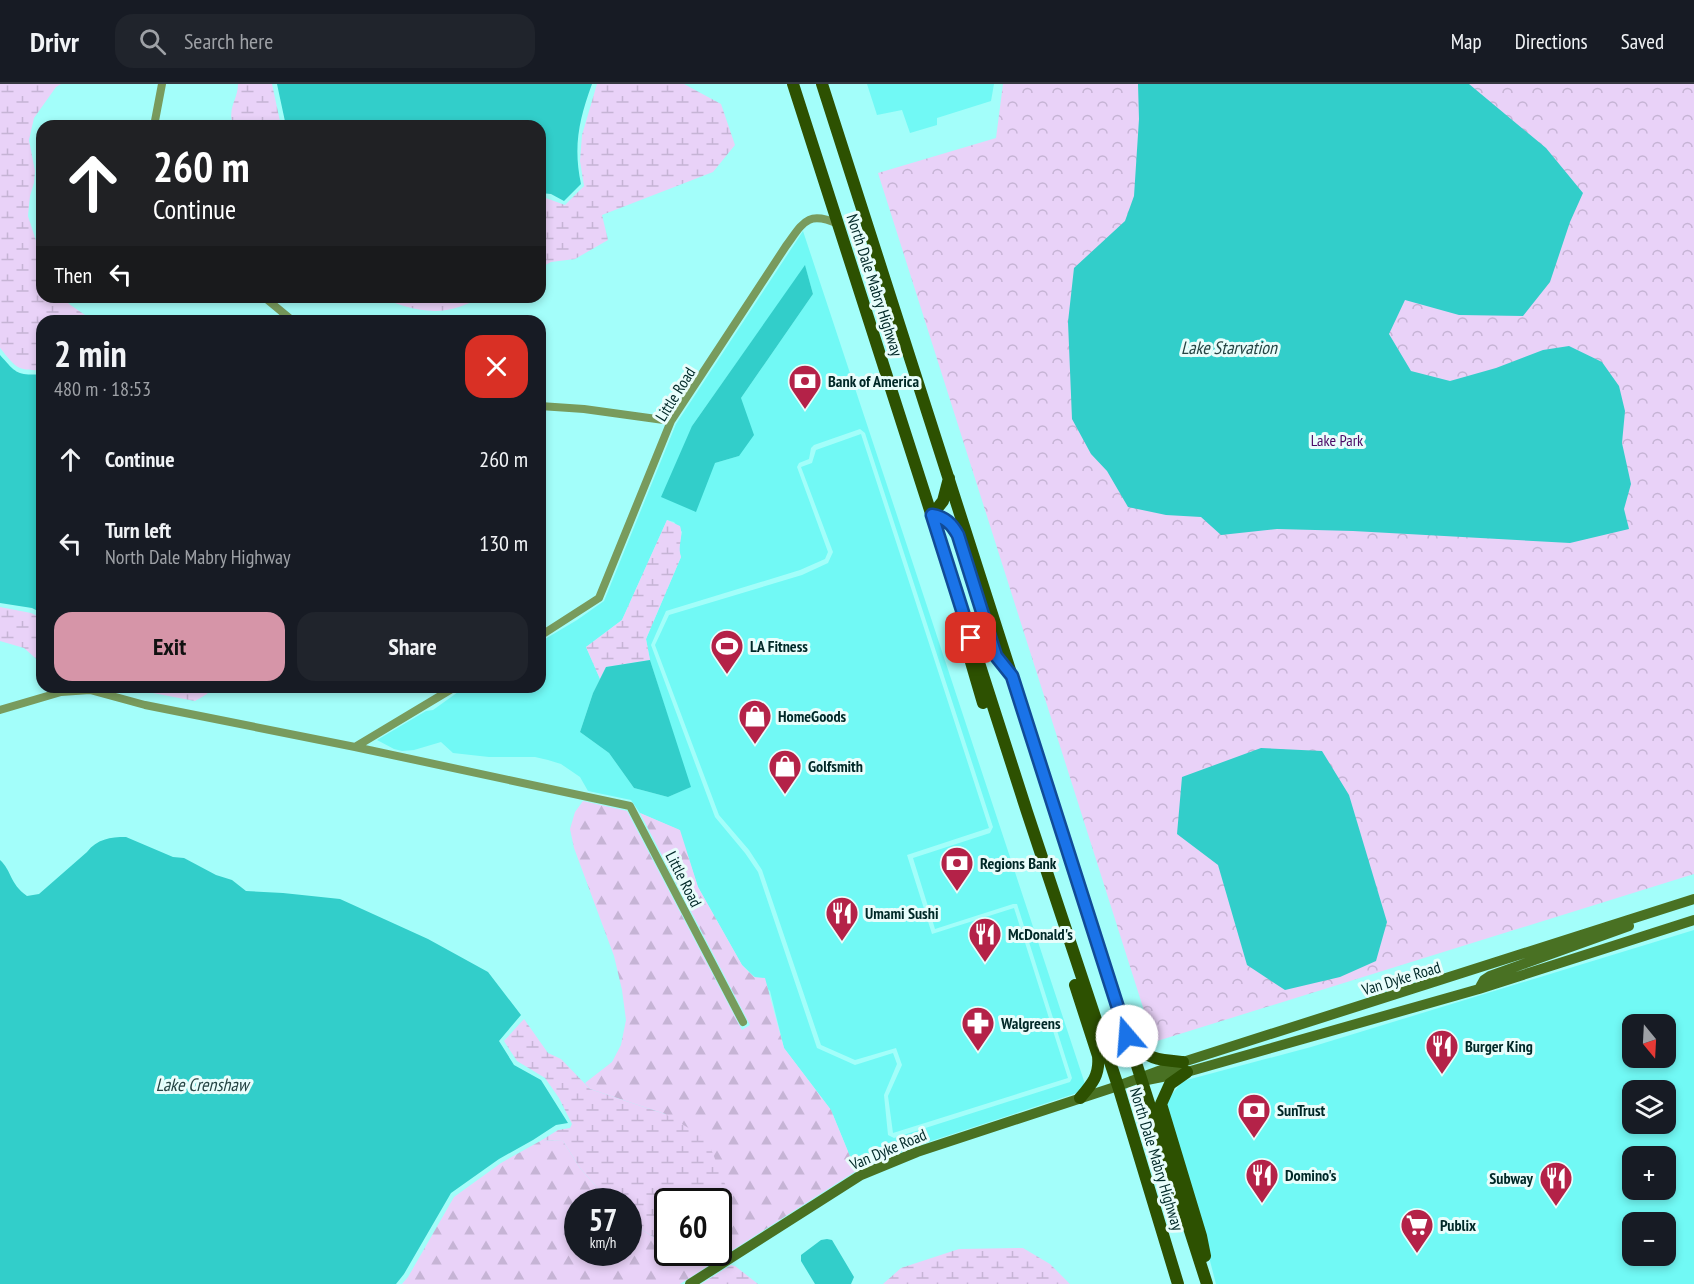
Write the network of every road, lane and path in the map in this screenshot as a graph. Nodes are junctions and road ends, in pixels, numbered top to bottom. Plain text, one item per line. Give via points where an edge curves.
1 (162, 84) edge
2 (793, 84) edge
3 (822, 84) edge
4 (155, 120) edge
5 (838, 225) junction
6 (271, 303) edge
7 (285, 315) edge
8 (546, 406) edge
9 (671, 421) junction
10 (949, 478) junction
11 (932, 515) junction
12 (937, 529) junction
13 (546, 632) edge
14 (1012, 676) junction
15 (59, 693) edge
16 (101, 693) edge
17 (444, 693) edge
18 (0, 710) edge
19 (355, 747) junction
20 (1689, 901) edge
21 (1694, 920) edge
22 (1479, 989) junction
23 (743, 1022) dead end
24 (1127, 1036) junction
25 (1185, 1067) junction
26 (1140, 1079) junction
27 (1118, 1086) junction
28 (1080, 1098) junction
29 (1158, 1219) junction
30 (690, 1284) edge
31 (1178, 1284) edge
32 (1187, 1284) edge
33 (1209, 1284) edge

1 - 4 street
2 - 5 main road, North Dale Mabry Highway
3 - 10 main road, North Dale Mabry Highway
5 - 9 street, Little Road via 824,218 812,218 801,225
5 - 11 main road, North Dale Mabry Highway
6 - 7 street
8 - 9 street
9 - 13 street, Little Road via 599,598
10 - 11 main road via 943,501
10 - 14 main road, North Dale Mabry Highway
11 - 12 main road, North Dale Mabry Highway
11 - 14 main road via 951,524 958,535 996,656
12 - 27 main road, North Dale Mabry Highway
12 - 28 main road via 937,553 965,645 1098,1056 1097,1076
14 - 24 main road, North Dale Mabry Highway
15 - 18 street, Little Road
16 - 19 street, Little Road
17 - 19 street
19 - 23 street, Little Road via 630,806
20 - 22 main road via 1614,933 1490,976
20 - 25 main road, Van Dyke Road
21 - 22 main road, Van Dyke Road
22 - 25 main road, Van Dyke Road
24 - 25 main road via 1150,1058
24 - 26 main road, North Dale Mabry Highway
25 - 26 main road, Van Dyke Road
25 - 33 main road via 1170,1084 1161,1104 1201,1236
26 - 27 main road, Van Dyke Road
26 - 33 main road, North Dale Mabry Highway
27 - 28 main road, Van Dyke Road
27 - 29 main road, North Dale Mabry Highway
28 - 30 main road, Van Dyke Road via 861,1174
29 - 31 main road, North Dale Mabry Highway
29 - 32 main road via 1170,1236

